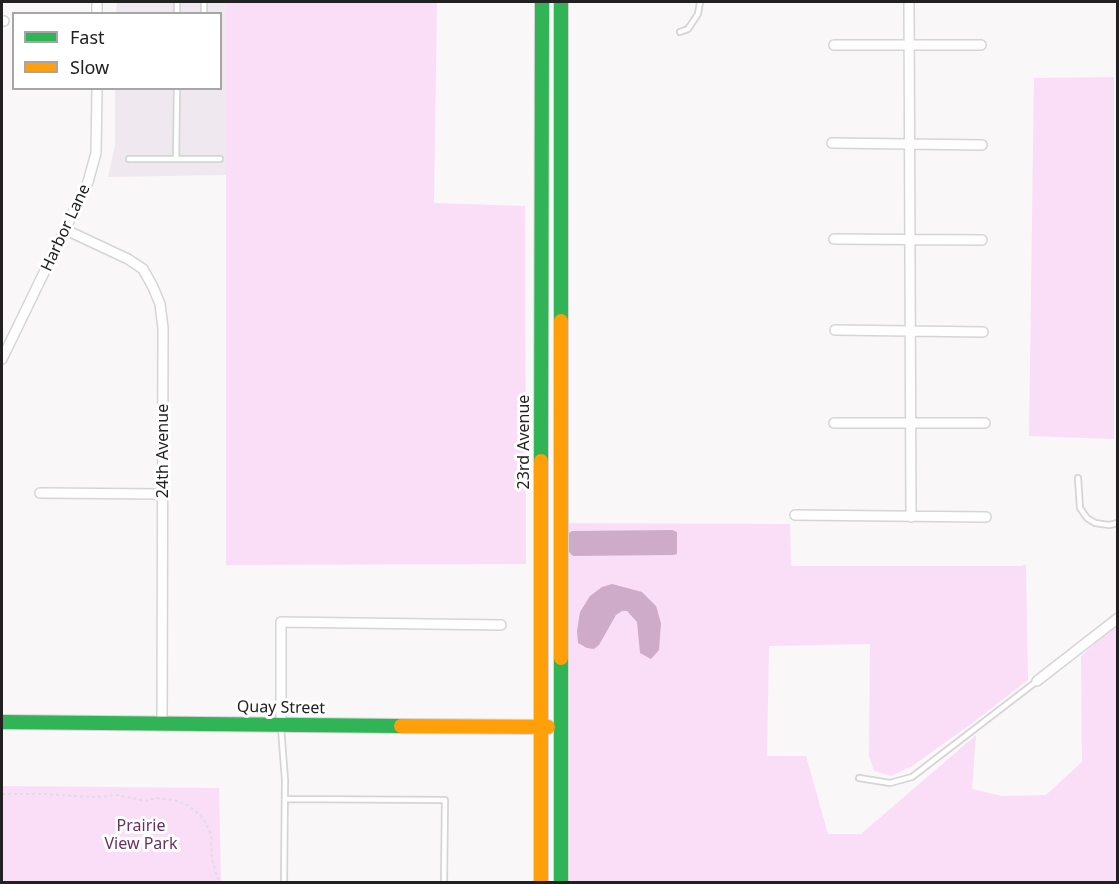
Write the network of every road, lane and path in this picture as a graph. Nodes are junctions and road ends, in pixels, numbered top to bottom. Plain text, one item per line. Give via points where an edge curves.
1 (542, 2) edge
2 (561, 2) edge
3 (700, 2) edge
4 (909, 2) edge
5 (680, 32) dead end
6 (834, 45) dead end
7 (981, 45) dead end
8 (909, 46) junction
9 (97, 90) edge
10 (177, 90) edge
11 (832, 143) dead end
12 (909, 144) junction
13 (982, 145) dead end
14 (129, 159) dead end
15 (176, 159) junction
16 (220, 159) dead end
17 (66, 230) junction
18 (834, 238) dead end
19 (909, 239) junction
20 (982, 240) dead end
21 (835, 330) dead end
22 (909, 332) junction
23 (983, 332) dead end
24 (2, 359) edge
25 (834, 423) dead end
26 (910, 423) junction
27 (985, 423) dead end
28 (1078, 478) dead end
29 (40, 494) dead end
30 (163, 494) junction
31 (795, 516) dead end
32 (911, 517) junction
33 (986, 517) dead end
34 (1118, 523) edge
35 (1118, 618) edge
36 (501, 625) dead end
37 (1037, 681) joint
38 (2, 722) edge
39 (162, 724) junction
40 (281, 725) junction
41 (542, 727) junction
42 (561, 727) junction
43 (859, 778) dead end
44 (2, 794) edge
45 (285, 799) junction
46 (219, 882) edge
47 (284, 882) edge
48 (444, 882) edge
49 (541, 882) edge
50 (561, 882) edge

1 - 41 main road, 23rd Avenue
2 - 42 main road
3 - 5 lane via 698,14 688,29
4 - 8 street
6 - 8 street
7 - 8 street
8 - 12 street
9 - 17 street, Harbor Lane via 96,153 88,182
10 - 15 lane
11 - 12 street
12 - 13 street
12 - 19 street
14 - 15 lane
15 - 16 lane
17 - 24 street, Harbor Lane
17 - 30 street, 24th Avenue via 143,269 160,304
18 - 19 street
19 - 20 street
19 - 22 street
21 - 22 street
22 - 23 street
22 - 26 street
25 - 26 street
26 - 27 street
26 - 32 street
28 - 34 lane via 1080,508 1087,518 1095,523
29 - 30 street
30 - 39 street, 24th Avenue
31 - 32 street
32 - 33 street
35 - 37 street
36 - 40 street via 281,622
37 - 43 lane via 912,777 890,783
38 - 39 main road, Quay Street
39 - 40 main road, Quay Street
40 - 41 main road, Quay Street
40 - 45 lane
41 - 42 main road, Quay Street
41 - 49 main road, 23rd Avenue
42 - 50 main road
44 - 46 path via 118,795 145,801 178,801 206,823
45 - 47 lane
45 - 48 lane via 445,800

